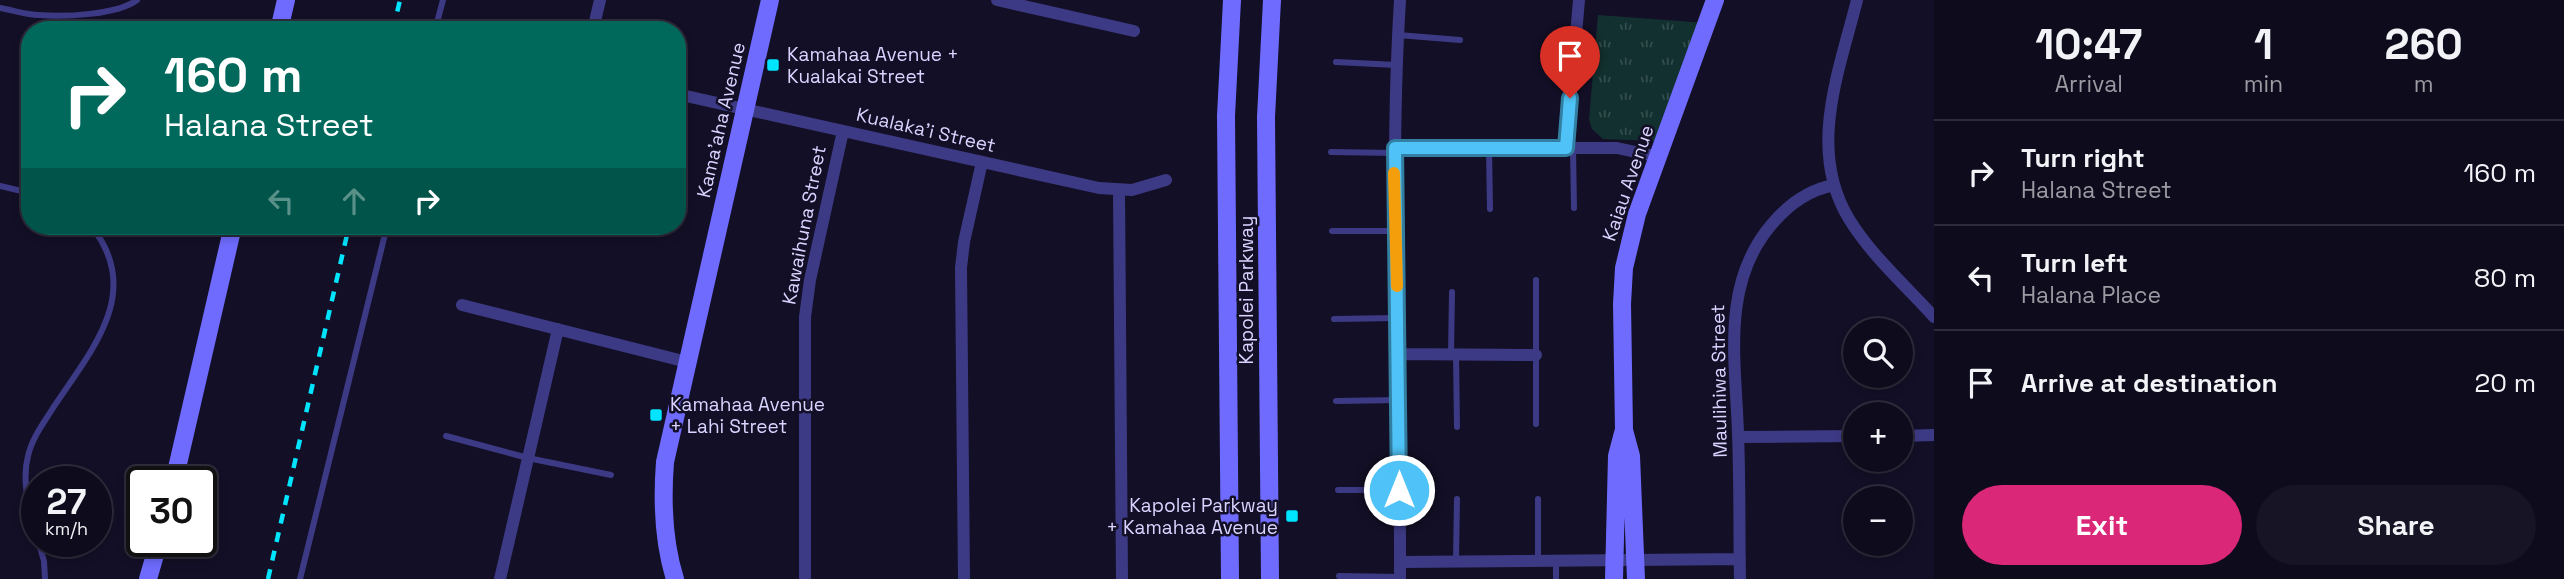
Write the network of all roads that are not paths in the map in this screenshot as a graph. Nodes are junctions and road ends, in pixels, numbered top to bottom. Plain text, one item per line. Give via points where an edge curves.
1 (137, 0) edge
2 (286, 0) edge
3 (443, 0) edge
4 (600, 0) edge
5 (770, 0) edge
6 (996, 0) edge
7 (1232, 0) edge
8 (1272, 0) edge
9 (1400, 0) edge
10 (1579, 0) edge
11 (1715, 0) edge
12 (1857, 0) edge
13 (0, 8) edge
14 (281, 21) edge
15 (437, 21) edge
16 (595, 21) edge
17 (1134, 31) dead end
18 (1398, 35) junction
19 (1460, 40) dead end
20 (1336, 62) dead end
21 (1396, 65) junction
22 (686, 96) edge
23 (745, 108) junction
24 (843, 131) junction
25 (1489, 148) junction
26 (1570, 148) junction
27 (1395, 151) junction
28 (1331, 152) dead end
29 (1659, 157) junction
30 (982, 162) junction
31 (1166, 180) dead end
32 (1834, 185) junction
33 (0, 186) edge
34 (21, 191) edge
35 (1119, 191) junction
36 (1574, 208) dead end
37 (1490, 209) dead end
38 (1332, 231) dead end
39 (1395, 231) junction
40 (98, 235) edge
41 (231, 235) edge
42 (385, 235) edge
43 (1536, 280) dead end
44 (1452, 292) dead end
45 (462, 305) dead end
46 (1934, 317) edge
47 (1398, 318) junction
48 (1334, 319) dead end
49 (558, 329) junction
50 (1399, 354) junction
51 (1454, 354) junction
52 (1536, 355) junction
53 (687, 362) junction
54 (1399, 400) junction
55 (1336, 401) dead end
56 (1535, 424) dead end
57 (1457, 427) dead end
58 (1624, 430) junction
59 (1934, 435) edge
60 (446, 436) dead end
61 (1843, 436) edge
62 (1913, 436) edge
63 (1738, 437) junction
64 (528, 458) junction
65 (27, 466) edge
66 (177, 466) edge
67 (611, 475) dead end
68 (1338, 490) dead end
69 (1399, 490) junction
70 (1457, 499) dead end
71 (1538, 499) dead end
72 (43, 557) edge
73 (155, 557) edge
74 (159, 557) edge
75 (1740, 559) junction
76 (1556, 560) junction
77 (1614, 560) junction
78 (1635, 560) junction
79 (1456, 561) junction
80 (1538, 561) junction
81 (1400, 562) junction
82 (1339, 576) dead end
83 (1400, 578) edge
84 (45, 579) edge
85 (148, 579) edge
86 (157, 579) edge
87 (300, 579) edge
88 (500, 579) edge
89 (676, 579) edge
90 (805, 579) edge
91 (964, 579) edge
92 (1122, 579) edge
93 (1230, 579) edge
94 (1270, 579) edge
95 (1556, 579) edge
96 (1614, 579) edge
97 (1636, 579) edge
98 (1740, 579) edge

1 - 13 lane via 81,14 37,15
2 - 14 main road
3 - 15 lane
4 - 16 street
5 - 23 main road, Kama'aha Avenue
6 - 17 street
7 - 93 main road, Kapolei Parkway via 1227,116
8 - 94 main road, Kapolei Parkway via 1266,117
9 - 18 street
10 - 26 street
11 - 29 main road, Kaiau Avenue
12 - 32 street via 1827,129
18 - 19 lane
18 - 21 street
20 - 21 lane
21 - 27 street
22 - 23 street, Kualaka'i Street
23 - 24 street, Kualaka'i Street
23 - 53 main road, Kama'aha Avenue
24 - 30 street, Kualaka'i Street
24 - 90 street, Kawaihuna Street via 805,317
25 - 26 street
25 - 27 street
25 - 37 lane
26 - 29 street via 1617,148
26 - 36 lane
27 - 28 lane
27 - 39 street
29 - 58 main road, Kaiau Avenue via 1631,232 1624,268
30 - 35 street, Kualaka'i Street
30 - 91 street via 961,268
31 - 35 street, Kualaka'i Street
32 - 46 street via 1858,233
32 - 63 street, Maulihiwa Street via 1806,194 1782,213 1755,247 1744,271 1734,314
33 - 34 lane
35 - 92 street
38 - 39 lane
39 - 47 street
40 - 65 lane via 111,264 113,305 103,331 36,435
41 - 66 main road
42 - 87 lane
43 - 52 lane
44 - 51 lane
45 - 49 street
47 - 48 lane
47 - 50 street
49 - 53 street
49 - 64 street
50 - 51 street
50 - 54 street
51 - 52 street
51 - 57 lane
52 - 56 lane
53 - 89 main road, Kama'aha Avenue via 663,484 665,530
54 - 55 lane
54 - 69 street
58 - 77 main road, Kaiau Avenue via 1617,456
58 - 78 main road, Kaiau Avenue via 1631,456
59 - 62 street
60 - 64 lane
61 - 63 street
63 - 75 street, Maulihiwa Street
64 - 67 lane
64 - 88 street
68 - 69 lane
69 - 81 street
70 - 79 lane
71 - 80 lane
72 - 84 lane
73 - 85 main road
74 - 86 main road
75 - 78 street
75 - 98 street, Maulihiwa Street
76 - 77 street
76 - 80 street
76 - 95 lane
77 - 78 street
77 - 96 main road, Kaiau Avenue
78 - 97 main road, Kaiau Avenue
79 - 80 street
79 - 81 street
81 - 83 street
82 - 83 lane

